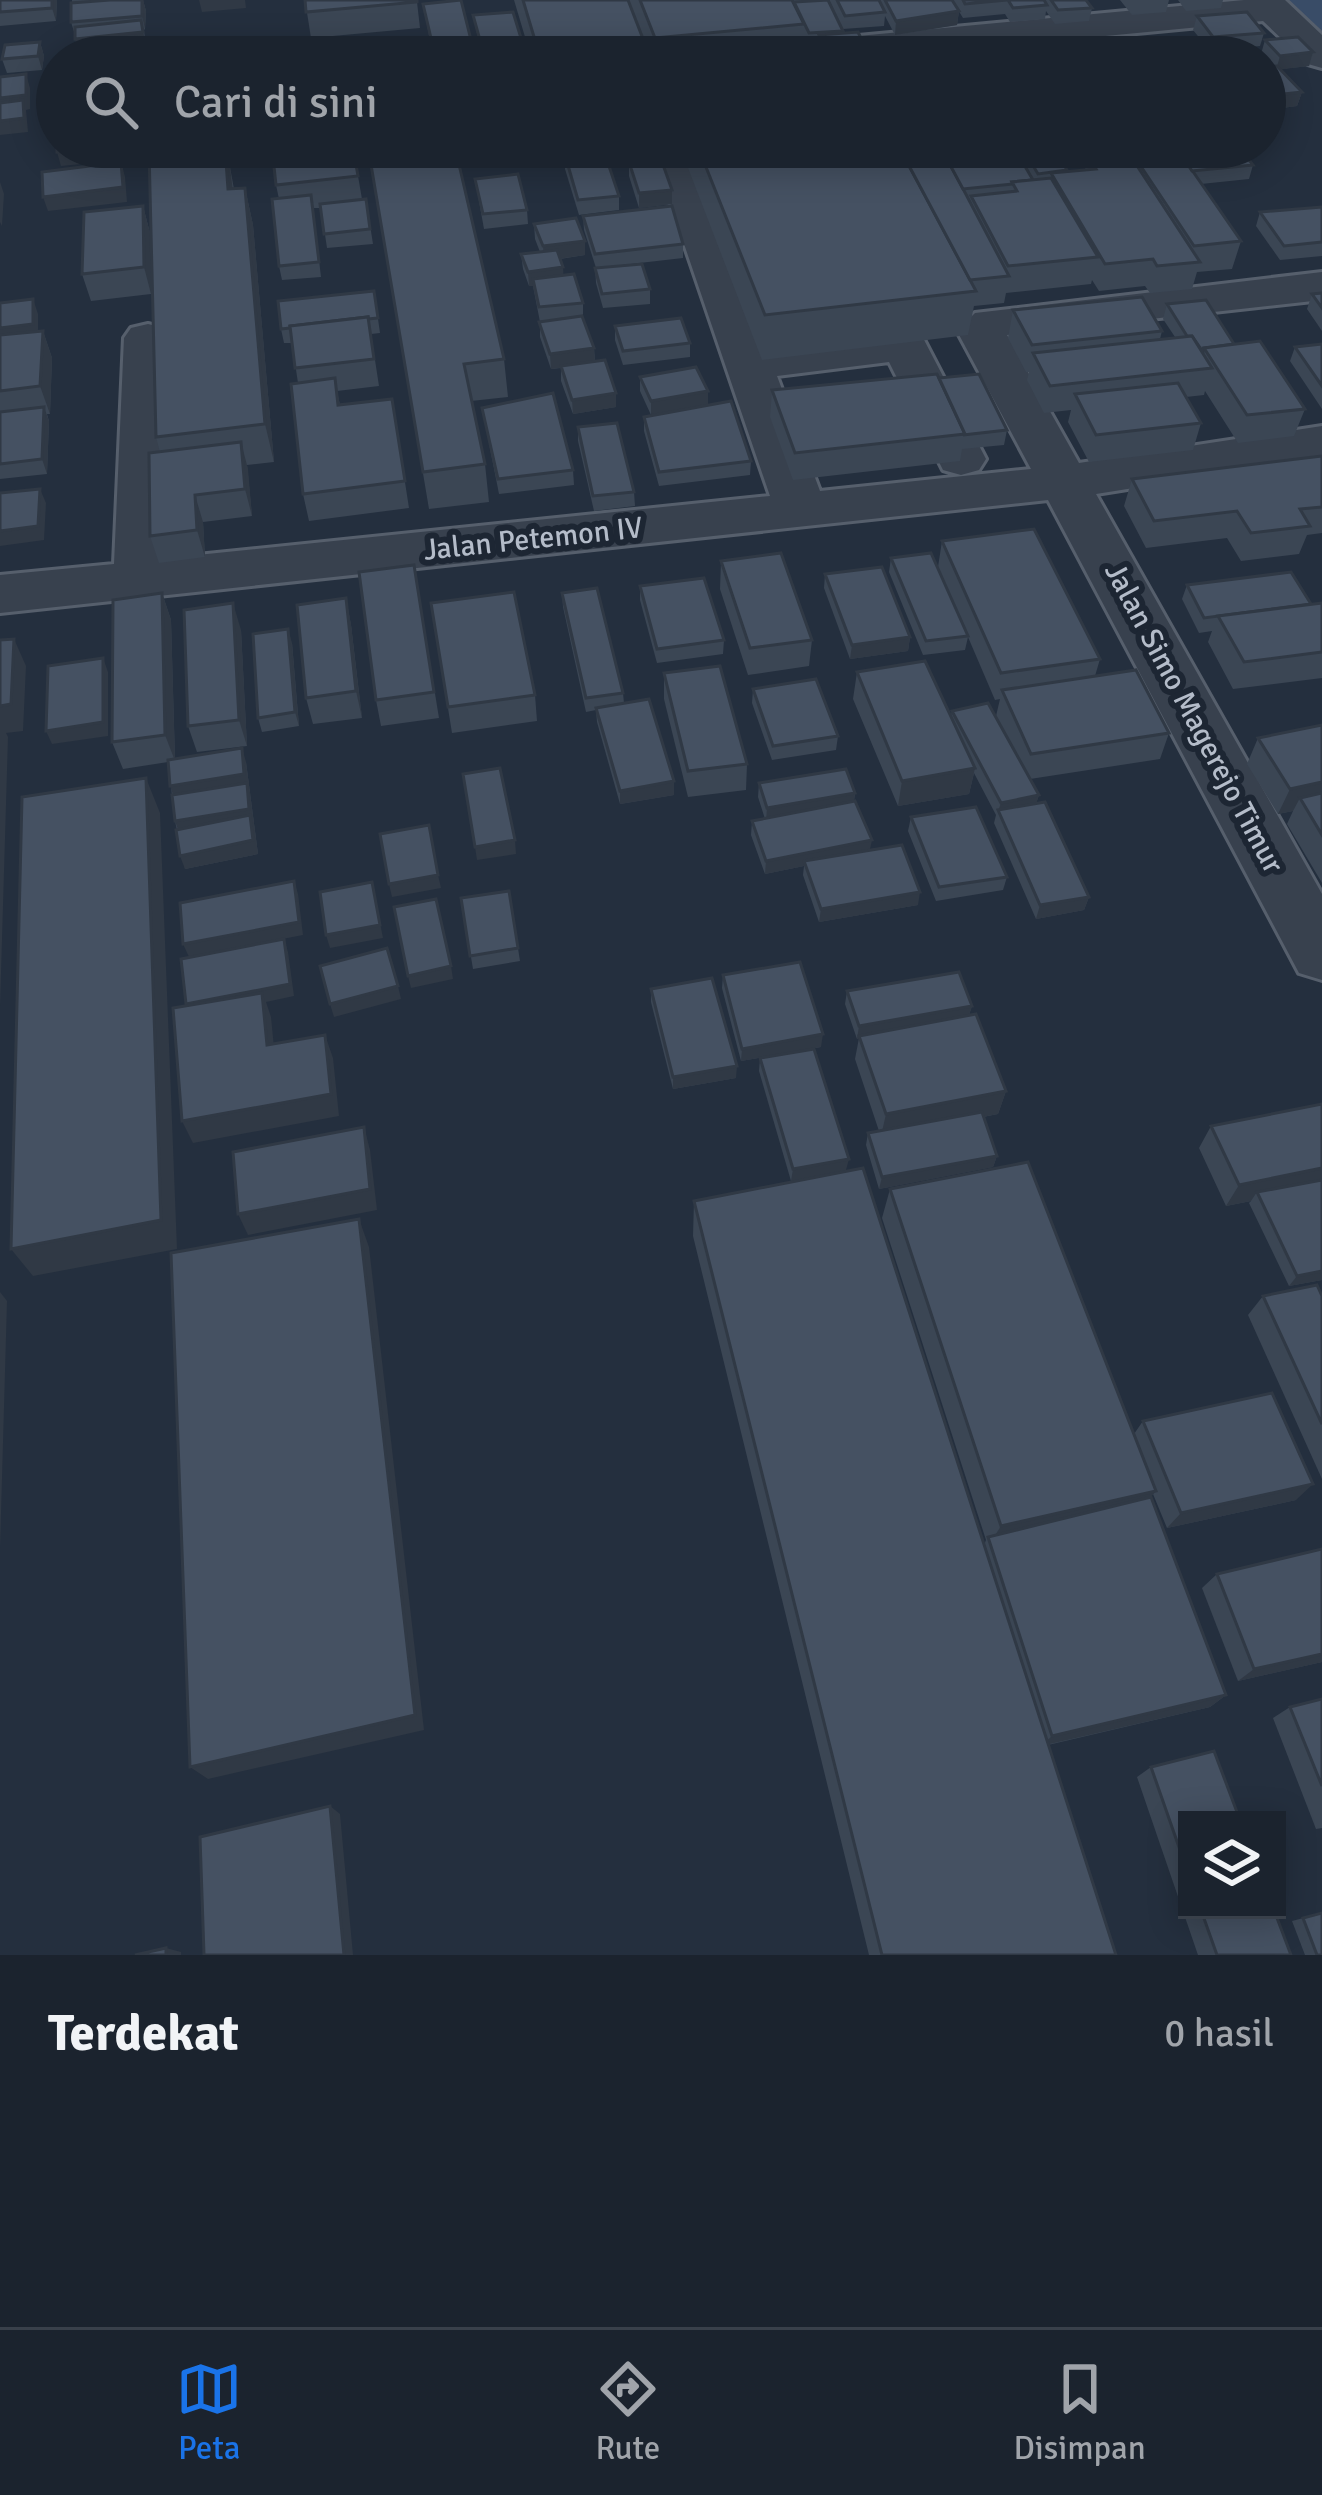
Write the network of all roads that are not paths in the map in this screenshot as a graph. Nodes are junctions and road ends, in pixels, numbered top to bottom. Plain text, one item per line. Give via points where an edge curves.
1 (1268, 5) edge
2 (963, 36) edge
3 (1322, 56) edge
4 (679, 168) edge
5 (1322, 286) edge
6 (148, 338) edge
7 (766, 363) edge
8 (1322, 442) edge
9 (1066, 482) junction
10 (969, 492) junction
11 (801, 512) junction
12 (140, 580) junction
13 (0, 594) edge
14 (1322, 954) edge

1 - 2 street
1 - 3 street
4 - 11 street
5 - 9 street, Jalan Simo Magerejo Timur via 984,325
6 - 12 street
7 - 10 street via 905,346 963,463
8 - 9 street, Jalan Petemon IV
9 - 10 street, Jalan Petemon IV
9 - 14 street, Jalan Simo Magerejo Timur
10 - 11 street, Jalan Petemon IV
11 - 12 street, Jalan Petemon IV
12 - 13 street, Jalan Petemon IV

